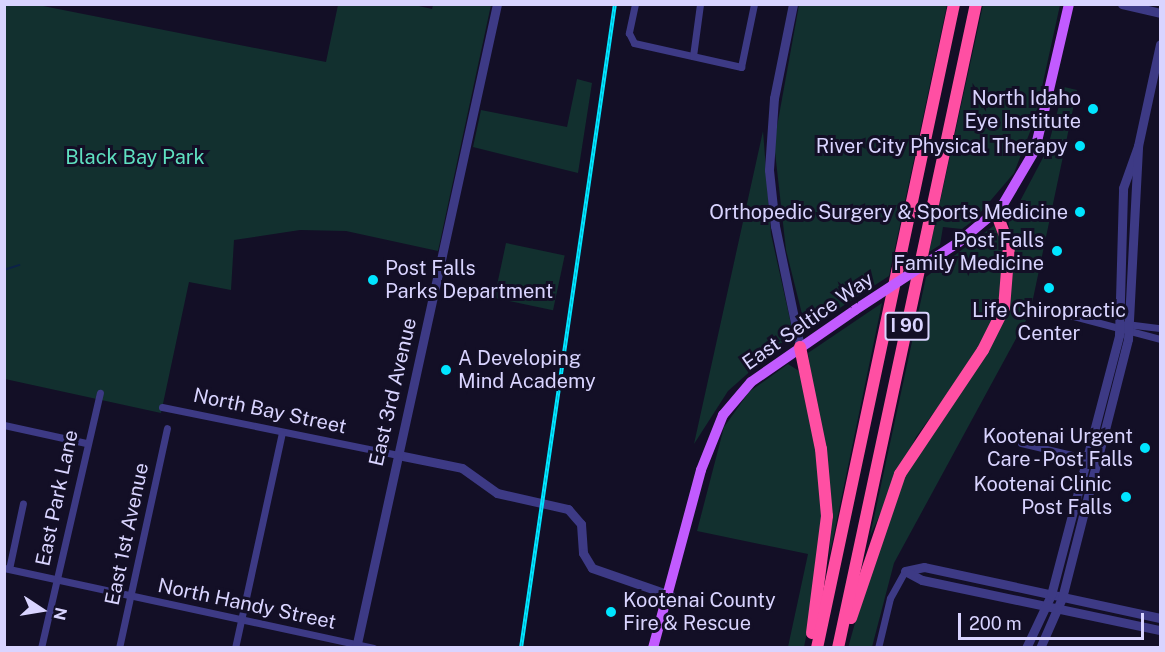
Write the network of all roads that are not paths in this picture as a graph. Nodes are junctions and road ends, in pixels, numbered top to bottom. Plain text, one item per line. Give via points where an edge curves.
1 (497, 4) edge
2 (635, 4) edge
3 (700, 4) edge
4 (754, 4) edge
5 (793, 4) edge
6 (954, 4) edge
7 (976, 4) edge
8 (1069, 4) edge
9 (1122, 4) edge
10 (1161, 12) edge
11 (1161, 44) edge
12 (693, 56) junction
13 (1138, 146) junction
14 (996, 212) junction
15 (1066, 314) dead end
16 (1131, 321) junction
17 (1121, 326) junction
18 (1161, 328) edge
19 (1129, 332) junction
20 (1161, 339) edge
21 (800, 347) junction
22 (100, 393) dead end
23 (162, 407) dead end
24 (4, 425) edge
25 (166, 428) dead end
26 (282, 433) junction
27 (86, 443) junction
28 (1022, 443) dead end
29 (398, 455) junction
30 (1092, 460) junction
31 (23, 503) dead end
32 (7, 569) edge
33 (905, 571) junction
34 (56, 582) junction
35 (670, 595) junction
36 (1051, 595) junction
37 (130, 597) junction
38 (1062, 598) junction
39 (1046, 607) junction
40 (1057, 609) junction
41 (1161, 618) edge
42 (241, 620) junction
43 (1161, 630) edge
44 (356, 645) edge
45 (42, 648) edge
46 (119, 648) edge
47 (235, 648) edge
48 (374, 648) edge
49 (652, 648) edge
50 (809, 648) edge
51 (817, 648) edge
52 (838, 648) edge
53 (843, 648) edge
54 (878, 648) edge
55 (1026, 648) edge
56 (1040, 648) edge

1 - 29 street, East 3rd Avenue
2 - 12 street via 631,41
3 - 12 street
4 - 12 street via 741,67
5 - 21 street via 774,98 769,170
6 - 51 highway, I 90
7 - 52 highway, I 90
8 - 14 main road, East Seltice Way via 1035,150
9 - 10 street
11 - 13 street
13 - 16 street
13 - 17 street via 1128,166 1119,230
14 - 21 main road, East Seltice Way, bridge via 959,242
14 - 53 highway via 1009,246 1004,308 984,350 896,482
15 - 17 street
16 - 17 street
16 - 18 street
16 - 19 street
17 - 19 street
17 - 30 street
19 - 20 street
19 - 30 street
21 - 35 main road, East Seltice Way via 751,382 716,427
21 - 50 highway via 821,449 827,516
22 - 27 street, East Park Lane
23 - 26 street, North Bay Street
24 - 27 street
25 - 37 street, East 1st Avenue
26 - 29 street, North Bay Street
26 - 42 street
27 - 34 street, East Park Lane
28 - 30 street
29 - 35 street, North Bay Street via 462,468 497,493 568,509 581,524 582,549 592,568
29 - 44 street, East 3rd Avenue
30 - 36 street
30 - 38 street
31 - 32 street
32 - 34 street, North Handy Street
33 - 36 street via 924,567
33 - 39 street via 922,580
33 - 54 street via 890,598
34 - 37 street, North Handy Street
34 - 45 street, East Park Lane
35 - 49 main road, East Seltice Way
36 - 38 street
36 - 39 street
37 - 42 street, North Handy Street
37 - 46 street, East 1st Avenue
38 - 40 street
38 - 41 street
39 - 40 street
39 - 55 street
40 - 43 street
40 - 56 street
42 - 44 street, North Handy Street
42 - 47 street
44 - 48 street, North Handy Street

